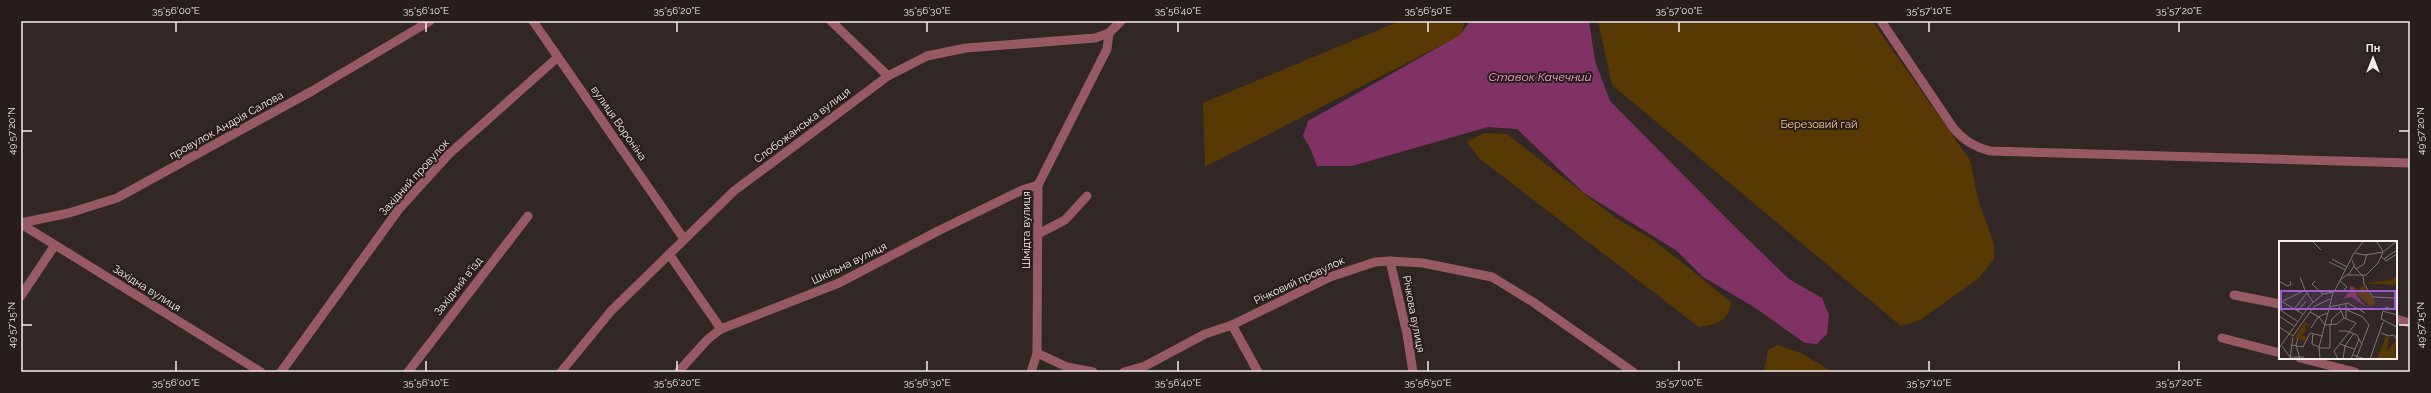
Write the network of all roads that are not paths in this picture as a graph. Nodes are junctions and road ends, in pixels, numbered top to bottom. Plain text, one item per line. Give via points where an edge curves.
1 (430, 21) edge
2 (533, 21) edge
3 (831, 21) edge
4 (1121, 21) edge
5 (1881, 21) edge
6 (1109, 33) junction
7 (558, 56) junction
8 (888, 76) junction
9 (2410, 163) edge
10 (1038, 185) junction
11 (1087, 196) dead end
12 (528, 216) dead end
13 (21, 224) edge
14 (1038, 234) junction
15 (684, 239) junction
16 (55, 245) junction
17 (669, 254) junction
18 (1390, 261) junction
19 (2234, 294) dead end
20 (21, 296) edge
21 (2279, 304) edge
22 (2397, 319) edge
23 (2410, 323) edge
24 (1232, 325) junction
25 (721, 329) junction
26 (2222, 338) dead end
27 (2279, 353) edge
28 (1037, 354) junction
29 (2304, 359) edge
30 (261, 372) edge
31 (281, 372) edge
32 (408, 372) edge
33 (561, 372) edge
34 (678, 372) edge
35 (1031, 372) edge
36 (1093, 372) edge
37 (1124, 372) edge
38 (1258, 372) edge
39 (1413, 372) edge
40 (1633, 372) edge
41 (2355, 372) edge

1 - 13 street, провулок Андрія Салова via 312,91 117,198
2 - 7 street, вулиця Вороніна
3 - 8 street
4 - 6 street
5 - 9 street via 1954,130 1975,147 1990,151
6 - 8 street, Слобожанська вулиця via 1082,40 966,48 928,56
6 - 10 street, Шмідта вулиця via 1107,49
7 - 15 street, вулиця Вороніна
7 - 31 street, Західний провулок via 449,154 399,209
8 - 15 street, Слобожанська вулиця via 734,191
10 - 14 street, Шмідта вулиця
10 - 25 street, Шкільна вулиця via 1022,190 839,284
11 - 14 street via 1065,220
12 - 32 street, Західний в'їзд
13 - 16 street, Західна вулиця
14 - 28 street, Шмідта вулиця
15 - 17 street, Слобожанська вулиця
16 - 20 street
16 - 30 street, Західна вулиця
17 - 25 street
17 - 33 street, Слобожанська вулиця via 611,311
18 - 24 street, Річковий провулок via 1375,262 1330,277
18 - 39 street, Річкова вулиця
18 - 40 street, Річковий провулок via 1423,263 1492,277 1533,302
19 - 21 street
22 - 23 street
24 - 37 street, Річковий провулок via 1205,334 1145,366
24 - 38 street
25 - 34 street, Шкільна вулиця via 708,339
26 - 27 street
28 - 35 street, Шмідта вулиця
28 - 36 street via 1067,367
29 - 41 street

